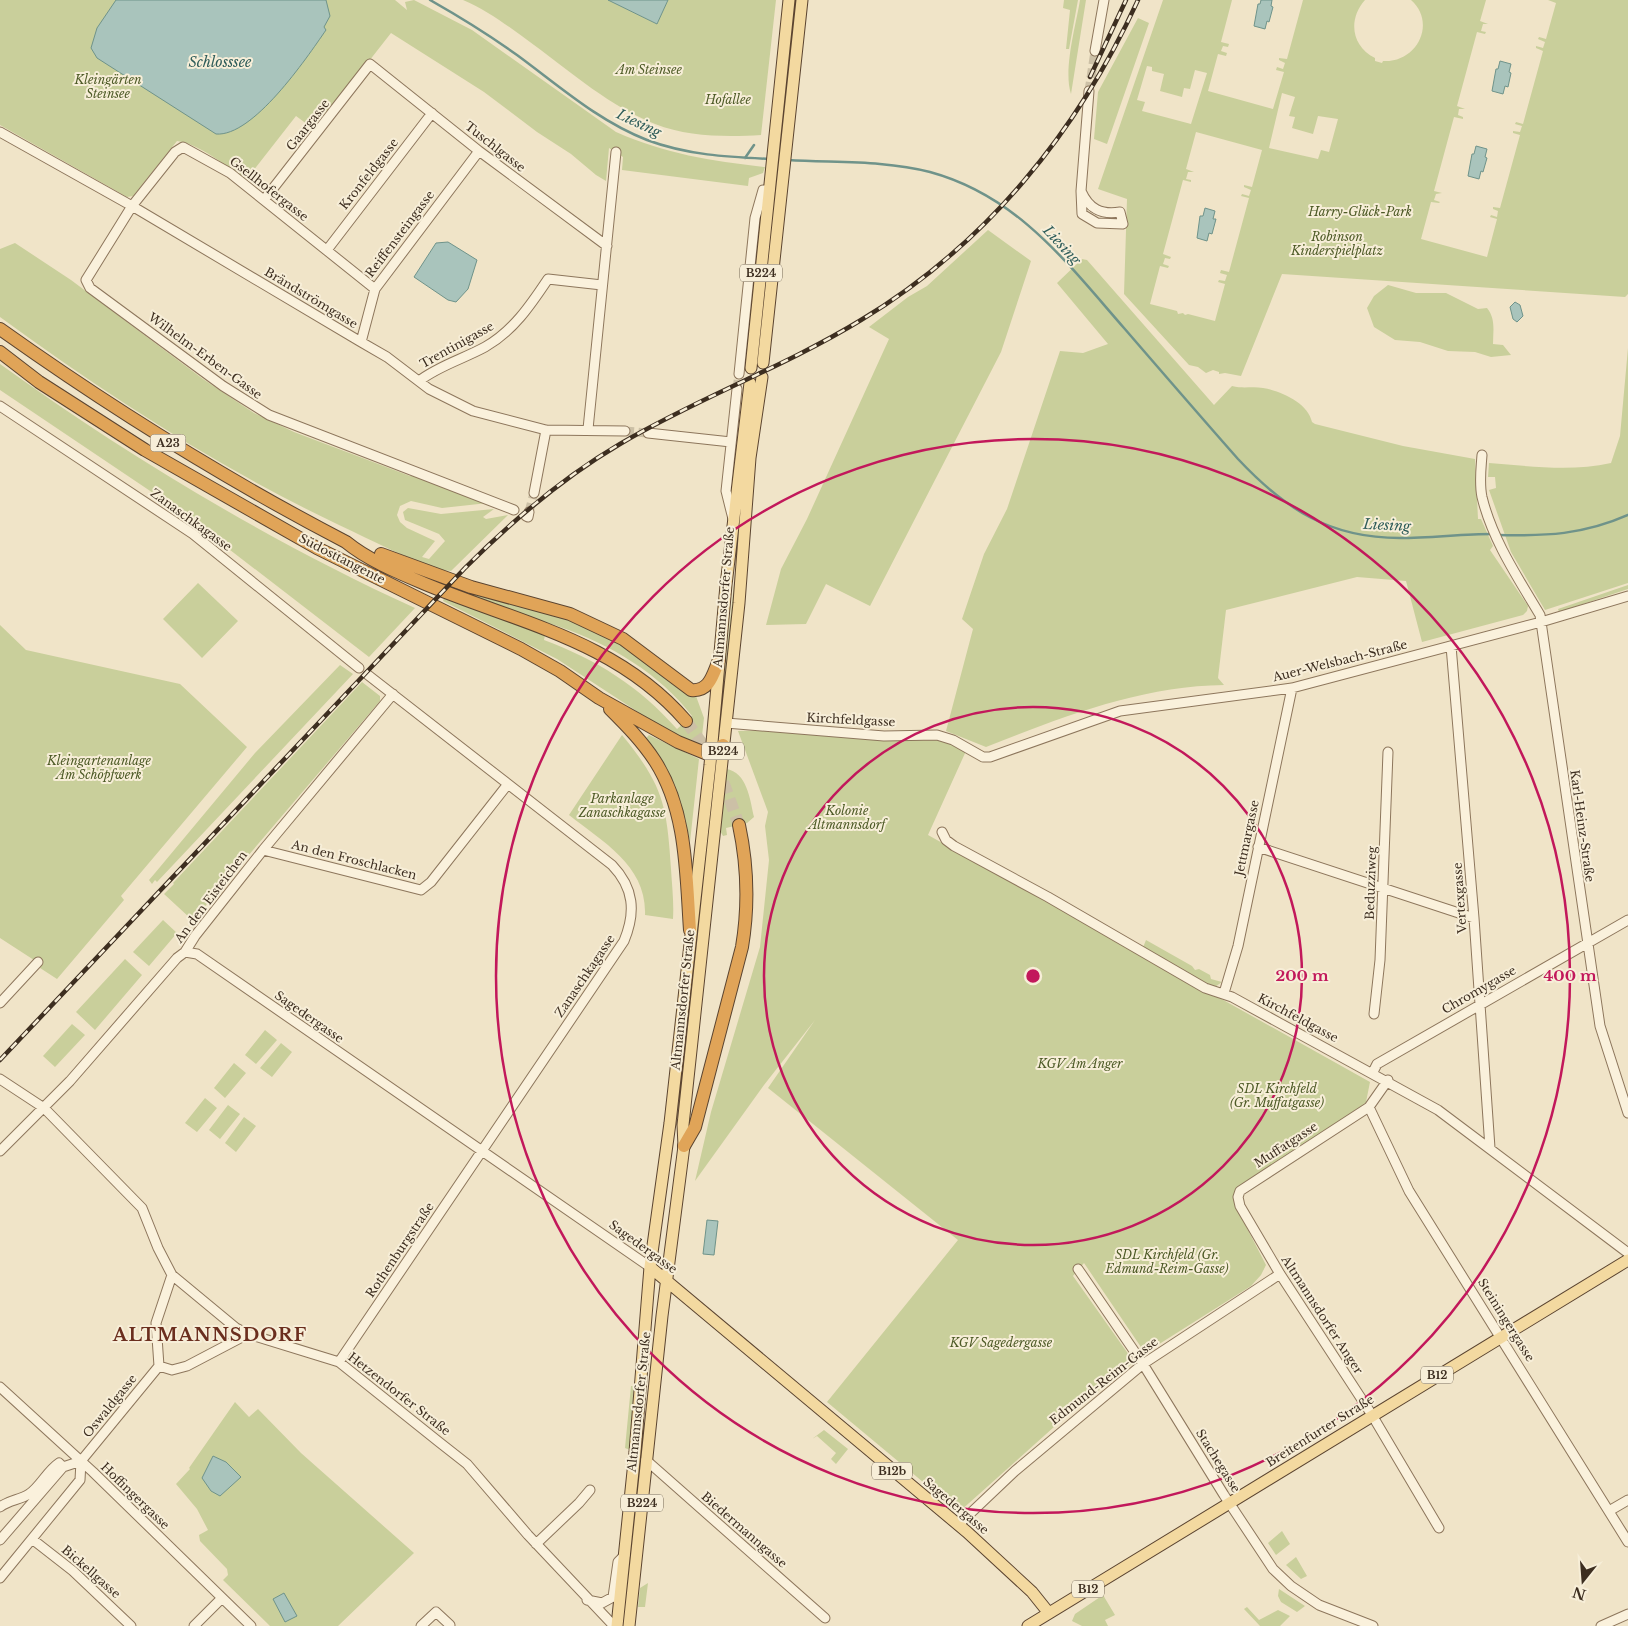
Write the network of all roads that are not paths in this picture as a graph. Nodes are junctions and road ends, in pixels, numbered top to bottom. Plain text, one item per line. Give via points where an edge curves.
1 (789, 0) edge
2 (802, 0) edge
3 (1104, 0) edge
4 (1095, 51) tunnel mouth
5 (370, 64) joint
6 (1089, 91) tunnel mouth
7 (432, 113) junction
8 (0, 132) edge
9 (779, 141) junction
10 (480, 151) junction
11 (616, 152) dead end
12 (777, 178) junction
13 (766, 190) junction
14 (1082, 191) junction
15 (264, 200) junction
16 (132, 206) junction
17 (607, 246) junction
18 (327, 250) junction
19 (602, 285) junction
20 (374, 289) junction
21 (0, 329) edge
22 (361, 342) junction
23 (0, 352) edge
24 (763, 363) dead end
25 (751, 368) tunnel mouth
26 (738, 374) tunnel mouth
27 (762, 377) dead end
28 (419, 381) junction
29 (750, 382) tunnel mouth
30 (737, 388) tunnel mouth
31 (0, 406) edge
32 (588, 429) junction
33 (546, 430) junction
34 (626, 431) tunnel mouth
35 (648, 432) tunnel mouth
36 (731, 442) junction
37 (1482, 455) dead end
38 (534, 493) tunnel mouth
39 (514, 510) dead end
40 (734, 524) junction
41 (346, 542) junction
42 (1628, 596) edge
43 (1541, 622) junction
44 (1452, 646) junction
45 (719, 660) junction
46 (359, 668) dead end
47 (368, 675) dead end
48 (1292, 688) junction
49 (393, 694) junction
50 (599, 698) junction
51 (686, 721) tunnel mouth
52 (726, 723) junction
53 (723, 745) junction
54 (972, 750) joint
55 (711, 752) junction
56 (1388, 752) dead end
57 (508, 784) junction
58 (739, 825) tunnel mouth
59 (942, 832) dead end
60 (1258, 847) junction
61 (263, 850) junction
62 (1383, 889) junction
63 (1474, 918) junction
64 (1628, 920) edge
65 (690, 930) junction
66 (1587, 943) junction
67 (185, 952) junction
68 (38, 962) dead end
69 (1224, 993) junction
70 (0, 1003) edge
71 (1480, 1004) junction
72 (1374, 1014) dead end
73 (1373, 1072) junction
74 (0, 1079) edge
75 (1388, 1080) junction
76 (1369, 1107) junction
77 (44, 1108) junction
78 (1628, 1113) edge
79 (684, 1146) junction
80 (1490, 1148) junction
81 (0, 1151) edge
82 (483, 1152) junction
83 (1240, 1191) joint
84 (1628, 1253) edge
85 (1628, 1260) edge
86 (650, 1267) junction
87 (1078, 1269) dead end
88 (1280, 1274) junction
89 (172, 1275) junction
90 (667, 1282) junction
91 (248, 1334) junction
92 (1502, 1336) junction
93 (338, 1362) junction
94 (1143, 1364) junction
95 (159, 1366) junction
96 (0, 1387) edge
97 (1372, 1415) junction
98 (646, 1460) junction
99 (81, 1461) junction
100 (63, 1467) junction
101 (590, 1490) dead end
102 (1628, 1500) edge
103 (1229, 1503) junction
104 (0, 1507) edge
105 (1609, 1511) junction
106 (958, 1525) junction
107 (1439, 1528) dead end
108 (0, 1540) edge
109 (32, 1540) junction
110 (1628, 1542) edge
111 (536, 1544) junction
112 (625, 1554) junction
113 (0, 1578) edge
114 (222, 1598) junction
115 (587, 1600) junction
116 (1048, 1612) junction
117 (1628, 1614) edge
118 (825, 1618) dead end
119 (450, 1625) dead end
120 (131, 1626) edge
121 (194, 1626) edge
122 (251, 1626) edge
123 (421, 1626) edge
124 (615, 1626) edge
125 (629, 1626) edge
126 (1028, 1626) edge
127 (1373, 1626) edge
128 (1601, 1626) edge

1 - 9 main road, B224
2 - 9 main road, B224
3 - 4 street
5 - 7 street, Tuschlgasse
5 - 15 street, Gaargasse
6 - 14 street
7 - 10 street, Tuschlgasse
7 - 18 street, Kronfeldgasse
8 - 16 street, Brändströmgasse
9 - 12 main road, B224
10 - 17 street, Tuschlgasse
10 - 20 street, Reiffensteingasse
11 - 17 street
12 - 13 main road, B224
12 - 24 main road, B224
13 - 25 main road, B224
13 - 26 street via 755,218
14 - 14 street via 1082,214 1088,219 1107,225 1123,224 1120,212 1097,211 1089,205
15 - 16 street, Gsellhofergasse via 230,173 183,147 175,152
15 - 18 street, Gsellhofergasse
16 - 22 street, Brändströmgasse
16 - 39 street, Wilhelm-Erben-Gasse via 87,278 90,288 230,391 269,415
17 - 19 street
18 - 20 street, Gsellhofergasse
19 - 28 street, Trentinigasse via 548,279 525,313 499,338
19 - 32 street
20 - 22 street, Reiffensteingasse
21 - 41 highway, Südosttangente / A23 via 174,446 263,499
22 - 28 street, Brändströmgasse
23 - 50 highway, Südosttangente / A23 via 39,382 137,445 234,502 318,548 521,649
27 - 52 main road, Altmannsdorfer Straße / B224 via 750,467
28 - 33 street, Brändströmgasse via 472,411
29 - 40 main road, Altmannsdorfer Straße / B224
30 - 36 street, Altmannsdorfer Straße
31 - 46 street, Zanaschkagasse via 193,534
32 - 33 street, Brändströmgasse via 575,432
32 - 34 street, Brändströmgasse
33 - 38 street
35 - 36 street
36 - 40 street, Altmannsdorfer Straße via 726,491
37 - 43 street, Karl-Heinz-Straße via 1481,487 1490,520
40 - 45 main road, Altmannsdorfer Straße / B224
41 - 45 highway via 359,544 440,577 587,621 640,650 691,690 708,685
41 - 51 highway, Südosttangente / A23 via 356,551 412,578 602,654 644,680
42 - 43 street, Auer-Welsbach-Straße
43 - 44 street, Auer-Welsbach-Straße
43 - 66 street, Karl-Heinz-Straße
44 - 48 street, Auer-Welsbach-Straße
44 - 63 street, Vertexgasse
45 - 55 main road, Altmannsdorfer Straße / B224
47 - 49 street, Zanaschkagasse
48 - 54 street, Auer-Welsbach-Straße via 1120,711 990,756 983,757
48 - 60 street, Jettmargasse
49 - 57 street, Zanaschkagasse
49 - 61 street, An den Eisteichen
50 - 55 highway, Südosttangente / A23 via 694,750
50 - 65 highway via 646,749 673,799 684,846
52 - 53 main road, Altmannsdorfer Straße / B224
52 - 54 street, Kirchfeldgasse via 884,736 937,735
53 - 55 highway
53 - 79 main road, Altmannsdorfer Straße / B224 via 683,1125
55 - 65 main road, Altmannsdorfer Straße / B224
56 - 62 street, Beduzziweg
57 - 61 street, An den Froschlacken via 421,890
57 - 82 street, Zanaschkagasse via 612,865 627,886 633,911 624,941
58 - 79 highway via 747,873 742,947 694,1127
59 - 69 street, Kirchfeldgasse via 954,846 1198,984
60 - 62 street
60 - 69 street, Jettmargasse via 1238,946
61 - 67 street, An den Eisteichen
62 - 63 street
62 - 72 street, Beduzziweg
63 - 71 street, Vertexgasse
64 - 66 street, Chromygasse
65 - 86 main road, Altmannsdorfer Straße / B224 via 670,1123
66 - 71 street, Chromygasse
66 - 78 street, Karl-Heinz-Straße via 1600,1026
67 - 77 street, An den Eisteichen
67 - 82 street, Sagedergasse via 197,954
68 - 70 street
69 - 73 street, Kirchfeldgasse
71 - 73 street, Chromygasse via 1377,1064
71 - 80 street, Vertexgasse
73 - 75 street, Kirchfeldgasse
74 - 77 street, Hetzendorfer Straße
75 - 76 street, Muffatgasse
75 - 80 street, Kirchfeldgasse via 1438,1110
76 - 83 street, Muffatgasse
76 - 92 street, Steiningergasse via 1409,1191
77 - 81 street, An den Eisteichen
77 - 89 street, Hetzendorfer Straße via 142,1208
79 - 90 main road, Altmannsdorfer Straße / B224
80 - 84 street, Kirchfeldgasse
82 - 86 street, Sagedergasse
82 - 93 street, Rothenburgstraße
83 - 88 street, Altmannsdorfer Anger via 1240,1206
85 - 92 main road, Breitenfurter Straße / B12
86 - 90 main road, Sagedergasse / B12b
86 - 112 main road, Altmannsdorfer Straße / B224
87 - 94 street, Stachegasse
88 - 94 street, Edmund-Reim-Gasse
88 - 97 street, Altmannsdorfer Anger
89 - 91 street, Hetzendorfer Straße via 236,1328
89 - 95 street via 156,1323
90 - 98 main road, Altmannsdorfer Straße / B224
90 - 106 main road, Sagedergasse / B12b
91 - 93 street, Hetzendorfer Straße
91 - 95 street via 187,1366 172,1370
92 - 97 main road, Breitenfurter Straße / B12
92 - 105 street, Steiningergasse
93 - 111 street, Hetzendorfer Straße via 467,1464
94 - 103 street, Stachegasse
94 - 106 street, Edmund-Reim-Gasse via 1044,1446
95 - 99 street, Oswaldgasse
96 - 99 street, Hoffingergasse
97 - 103 main road, Breitenfurter Straße / B12
97 - 107 street, Altmannsdorfer Anger
98 - 118 street, Biedermanngasse
98 - 125 main road, Altmannsdorfer Straße / B224
99 - 100 street
99 - 109 street, Oswaldgasse via 80,1480
99 - 114 street, Hoffingergasse
100 - 104 street via 59,1463 29,1494
100 - 108 street
101 - 111 street via 580,1504
102 - 105 street
103 - 116 main road, Breitenfurter Straße / B12
103 - 127 street, Stachegasse via 1273,1569 1290,1586 1319,1605
105 - 110 street, Steiningergasse
106 - 116 main road, Sagedergasse / B12b via 1010,1571
109 - 113 street, Oswaldgasse
109 - 120 street, Bickellgasse via 73,1570
111 - 115 street, Hetzendorfer Straße
112 - 115 street, Altmannsdorfer Straße via 618,1562 613,1597 602,1603
112 - 124 main road, Altmannsdorfer Straße / B224
114 - 121 street
114 - 122 street, Hoffingergasse
115 - 124 street, Hetzendorfer Straße
116 - 126 main road, Breitenfurter Straße / B12
117 - 128 street
119 - 123 street via 436,1612

